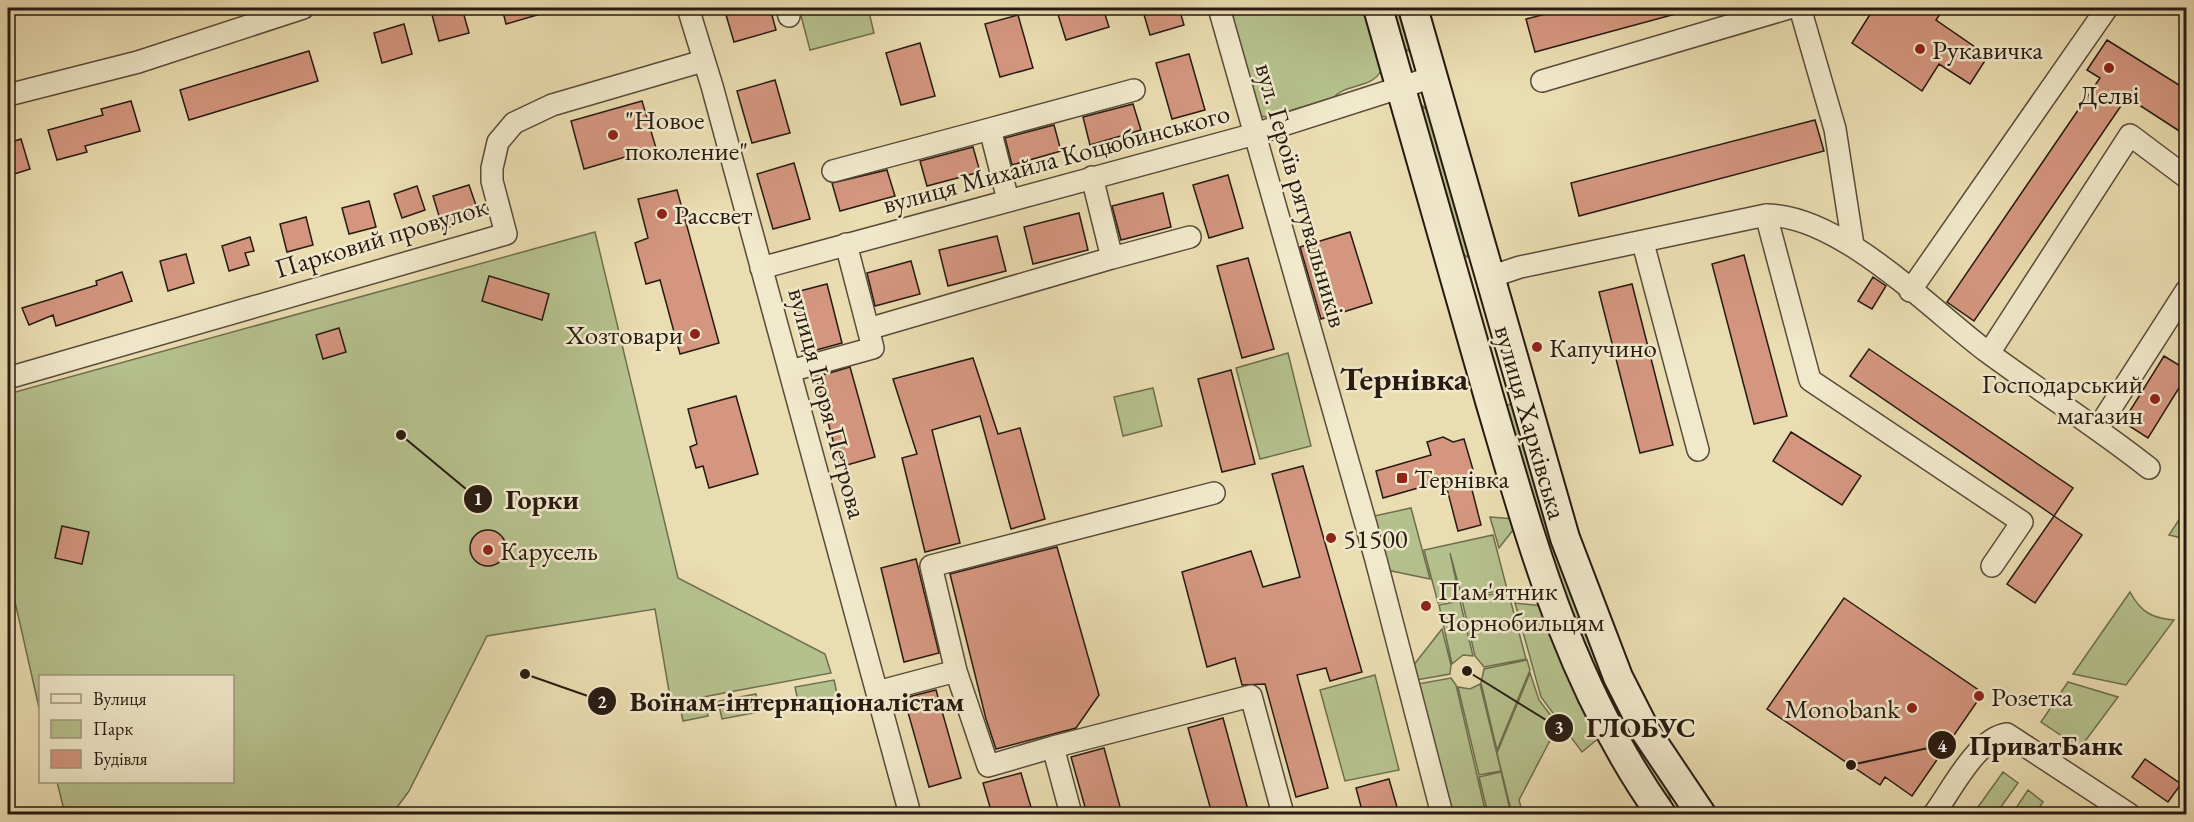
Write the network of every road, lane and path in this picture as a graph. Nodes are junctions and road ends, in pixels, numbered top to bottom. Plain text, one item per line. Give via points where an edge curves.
1 (303, 8) edge
2 (688, 8) edge
3 (1219, 8) edge
4 (1378, 8) edge
5 (1413, 8) edge
6 (1789, 8) edge
7 (1800, 8) edge
8 (2107, 8) edge
9 (703, 61) junction
10 (1433, 77) junction
11 (1542, 81) dead end
12 (1401, 88) junction
13 (1134, 90) dead end
14 (8, 95) edge
15 (990, 129) junction
16 (1255, 134) junction
17 (833, 171) dead end
18 (1092, 177) junction
19 (2187, 177) edge
20 (1008, 200) junction
21 (1766, 215) junction
22 (1190, 237) dead end
23 (1643, 243) junction
24 (846, 244) junction
25 (1853, 245) junction
26 (1112, 258) junction
27 (762, 268) junction
28 (1490, 277) junction
29 (1457, 287) junction
30 (1910, 291) junction
31 (2187, 291) edge
32 (868, 329) junction
33 (1989, 353) junction
34 (790, 371) junction
35 (8, 378) edge
36 (1522, 396) junction
37 (1491, 405) junction
38 (2098, 428) junction
39 (1698, 450) dead end
40 (2149, 468) dead end
41 (1214, 492) dead end
42 (1992, 566) dead end
43 (956, 671) junction
44 (877, 692) junction
45 (1053, 747) junction
46 (910, 814) edge
47 (1071, 814) edge
48 (1283, 814) edge
49 (1442, 814) edge
50 (1661, 814) edge
51 (1701, 814) edge
52 (1934, 814) edge
53 (2129, 814) edge

1 - 14 street via 138,62
2 - 9 street, вулиця Ігоря Петрова
3 - 16 street, вул. Героїв рятувальників
4 - 12 street, вулиця Харківська
5 - 10 street, вулиця Харківська
6 - 11 street
7 - 25 street via 1835,129
8 - 30 street
9 - 27 street, вулиця Ігоря Петрова
9 - 35 street, Парковий провулок via 552,105 514,123 498,142 492,168 506,234
10 - 12 street, вулиця Михайла Коцюбинського
10 - 28 street, вулиця Харківська
12 - 16 street, вулиця Михайла Коцюбинського
12 - 29 street, вулиця Харківська
13 - 15 street
15 - 17 street
15 - 20 street
16 - 18 street, вулиця Михайла Коцюбинського
16 - 49 street, вул. Героїв рятувальників via 1376,560
18 - 20 street, вулиця Михайла Коцюбинського
18 - 26 street
19 - 33 street via 2130,135
20 - 24 street, вулиця Михайла Коцюбинського
21 - 23 street
21 - 25 street via 1800,219
21 - 42 street via 1810,380 2022,522
22 - 26 street
23 - 28 street via 1520,267
23 - 39 street
24 - 27 street, вулиця Михайла Коцюбинського
24 - 32 street
25 - 30 street
26 - 32 street
27 - 34 street, вулиця Ігоря Петрова
28 - 29 street
28 - 36 street, вулиця Харківська
29 - 37 street, вулиця Харківська
30 - 33 street
31 - 38 street
32 - 34 street via 873,348
33 - 38 street
34 - 44 street, вулиця Ігоря Петрова
36 - 37 street
36 - 51 street, вулиця Харківська via 1565,538 1618,677 1646,732
37 - 50 street, вулиця Харківська via 1534,552 1586,689 1614,742
38 - 40 street
41 - 43 street via 932,566
43 - 44 street
43 - 45 street via 988,766
44 - 46 street, вулиця Ігоря Петрова
45 - 47 street
45 - 48 street via 1251,696
52 - 53 street via 1979,750 1995,736 2007,734

